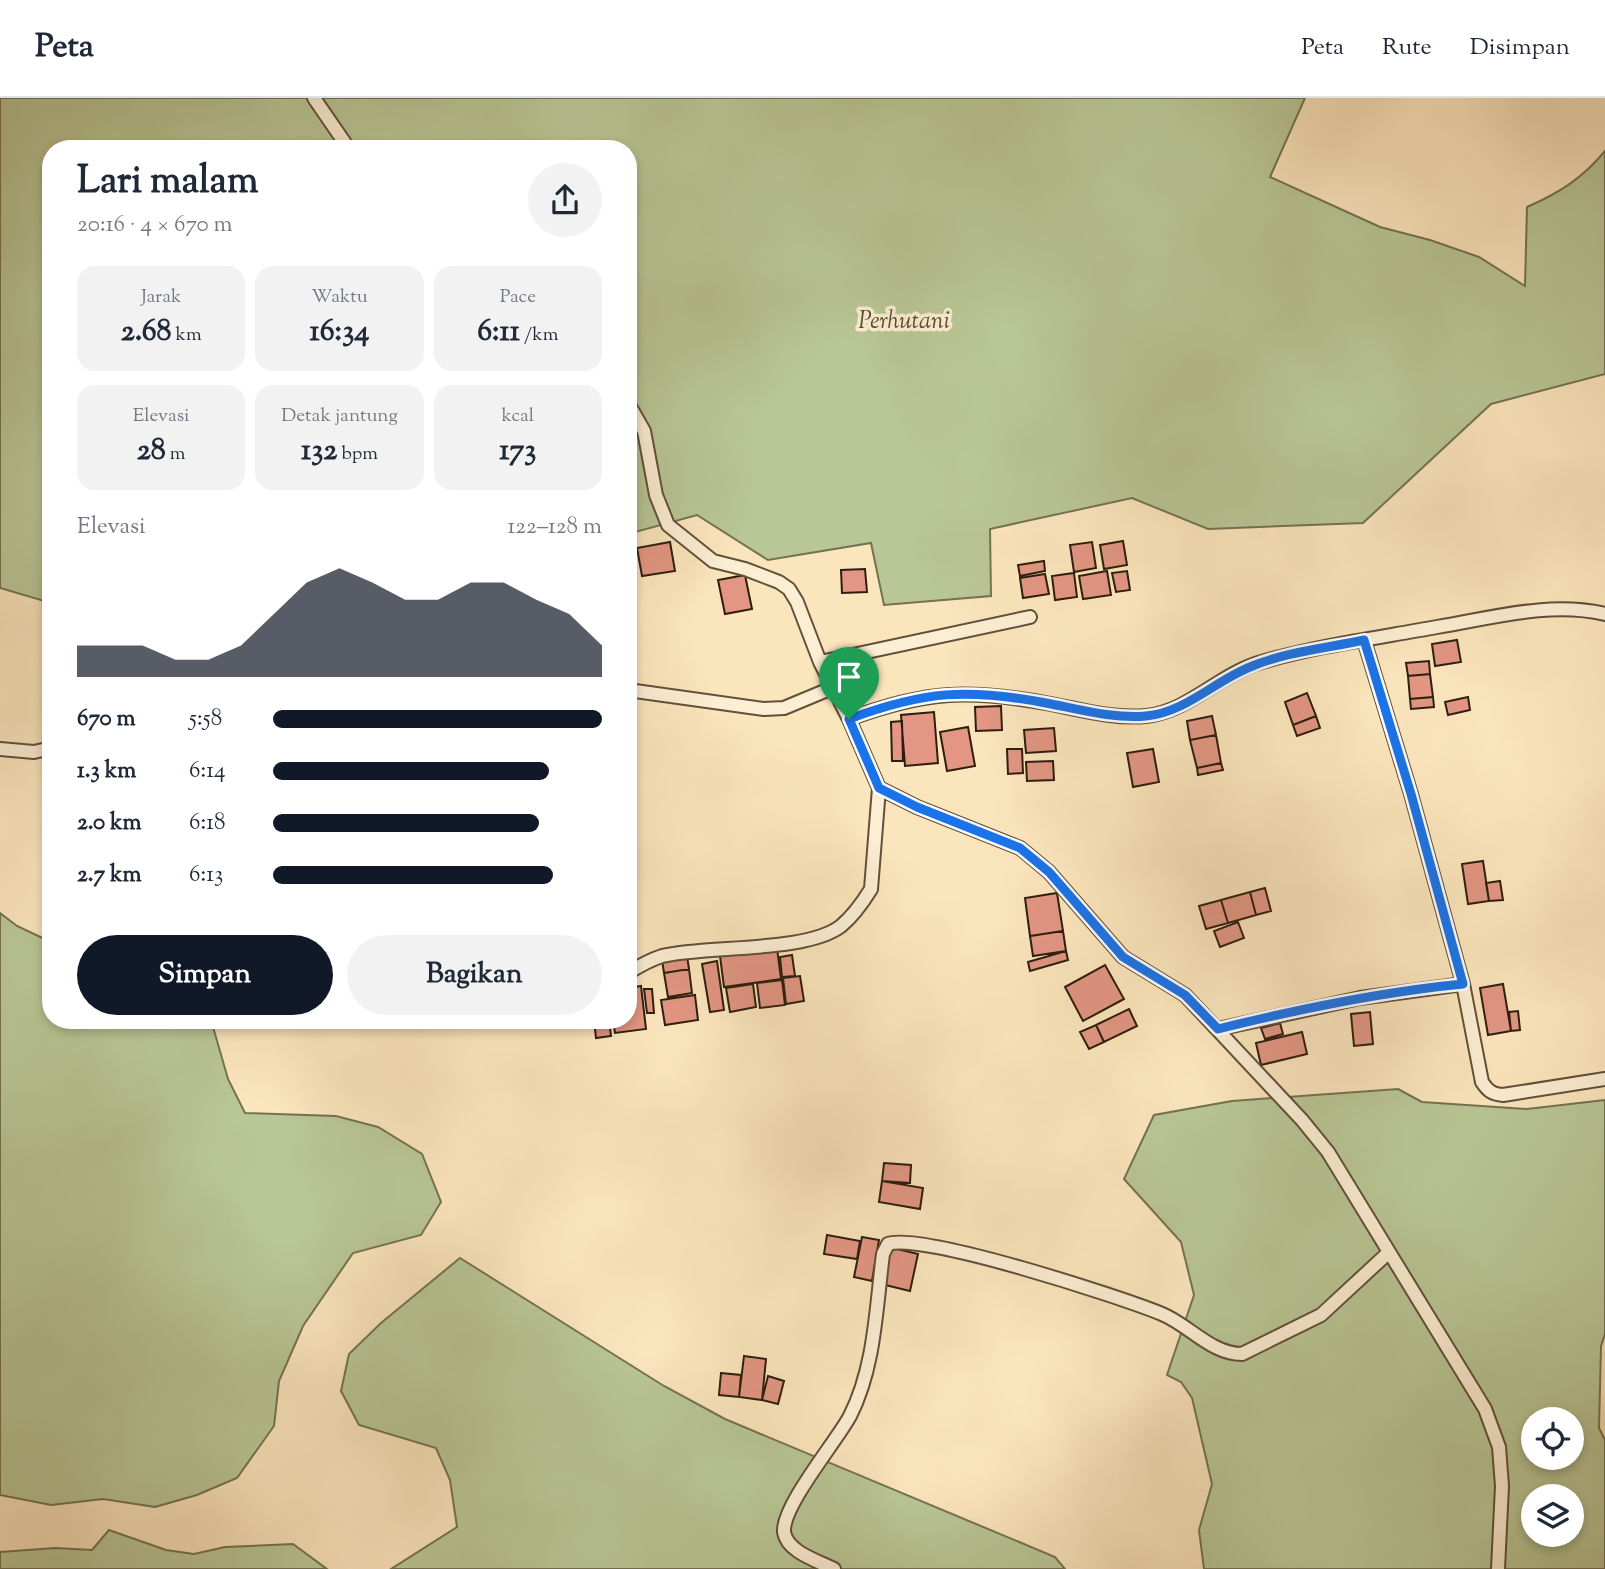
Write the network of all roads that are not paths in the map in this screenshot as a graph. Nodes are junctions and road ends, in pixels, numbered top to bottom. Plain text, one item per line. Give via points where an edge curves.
1 (314, 98) edge
2 (343, 140) edge
3 (637, 419) edge
4 (1605, 614) edge
5 (1030, 617) dead end
6 (1364, 640) junction
7 (820, 662) junction
8 (832, 688) junction
9 (637, 691) edge
10 (849, 719) junction
11 (0, 749) edge
12 (42, 750) edge
13 (879, 788) junction
14 (637, 969) edge
15 (1463, 984) junction
16 (1218, 1029) junction
17 (1605, 1079) edge
18 (1388, 1253) junction
19 (834, 1569) edge
20 (1499, 1569) edge

1 - 2 street
3 - 7 street via 668,525 713,561 745,569 789,589
4 - 6 street via 1559,608
5 - 7 street
6 - 10 street via 1254,665 1167,712 1148,716 1123,717 968,692 898,703
6 - 15 street
7 - 8 street
8 - 9 street via 784,708 764,709
8 - 10 street
10 - 13 street
11 - 12 street
13 - 14 street via 871,888 840,926 800,940 664,956
13 - 16 street via 1020,848 1049,872 1123,957 1185,995
15 - 16 street via 1334,1002
15 - 17 street via 1479,1072 1487,1090 1503,1094
16 - 18 street via 1328,1152
18 - 19 street via 1321,1315 1242,1354 1231,1354 1163,1314 1077,1284 957,1251 904,1240 888,1244 868,1368 859,1396 784,1528 785,1537 797,1550
18 - 20 street via 1485,1409 1499,1447

